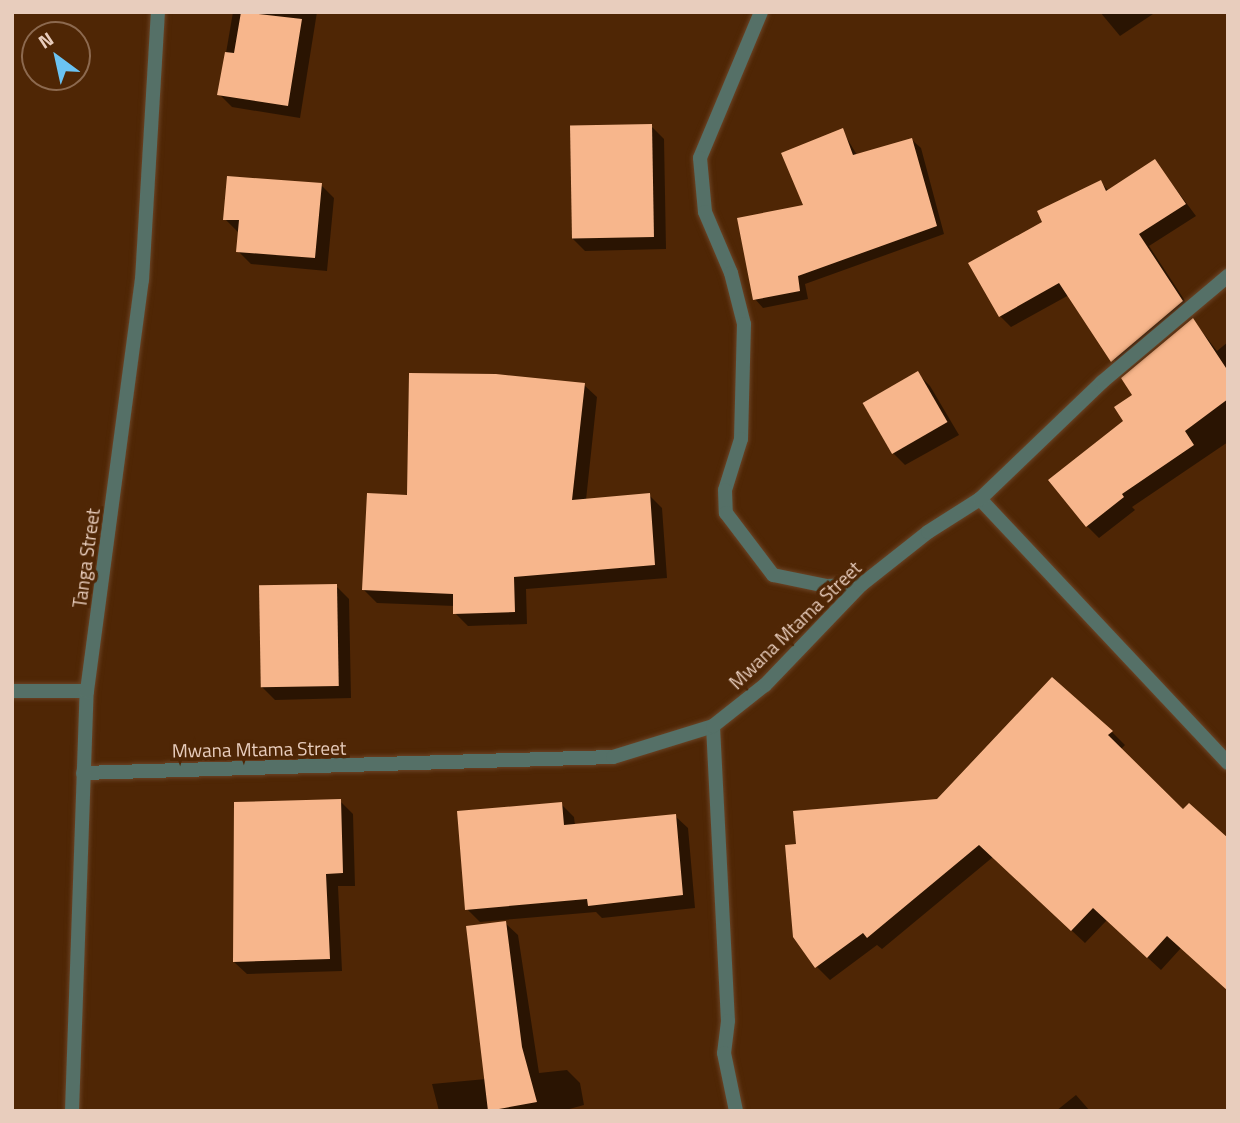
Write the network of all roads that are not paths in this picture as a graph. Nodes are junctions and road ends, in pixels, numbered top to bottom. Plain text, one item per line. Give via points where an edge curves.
1 (158, 12) edge
2 (761, 12) edge
3 (1228, 276) edge
4 (980, 499) junction
5 (861, 585) junction
6 (12, 691) edge
7 (87, 691) junction
8 (713, 726) junction
9 (1228, 763) edge
10 (83, 773) junction
11 (72, 1111) edge
12 (736, 1111) edge

1 - 7 street, Tanga Street via 142,280
2 - 5 street via 700,158 705,212 731,273 744,324 741,439 725,491 726,513 774,575 826,586
3 - 4 street, Mwana Mtama Street via 1102,382
4 - 5 street, Mwana Mtama Street via 928,532
4 - 9 street
5 - 8 street, Mwana Mtama Street via 765,685
6 - 7 street
7 - 10 street, Tanga Street
8 - 10 street, Mwana Mtama Street via 613,757
8 - 12 street via 728,1021 724,1053
10 - 11 street, Tanga Street

